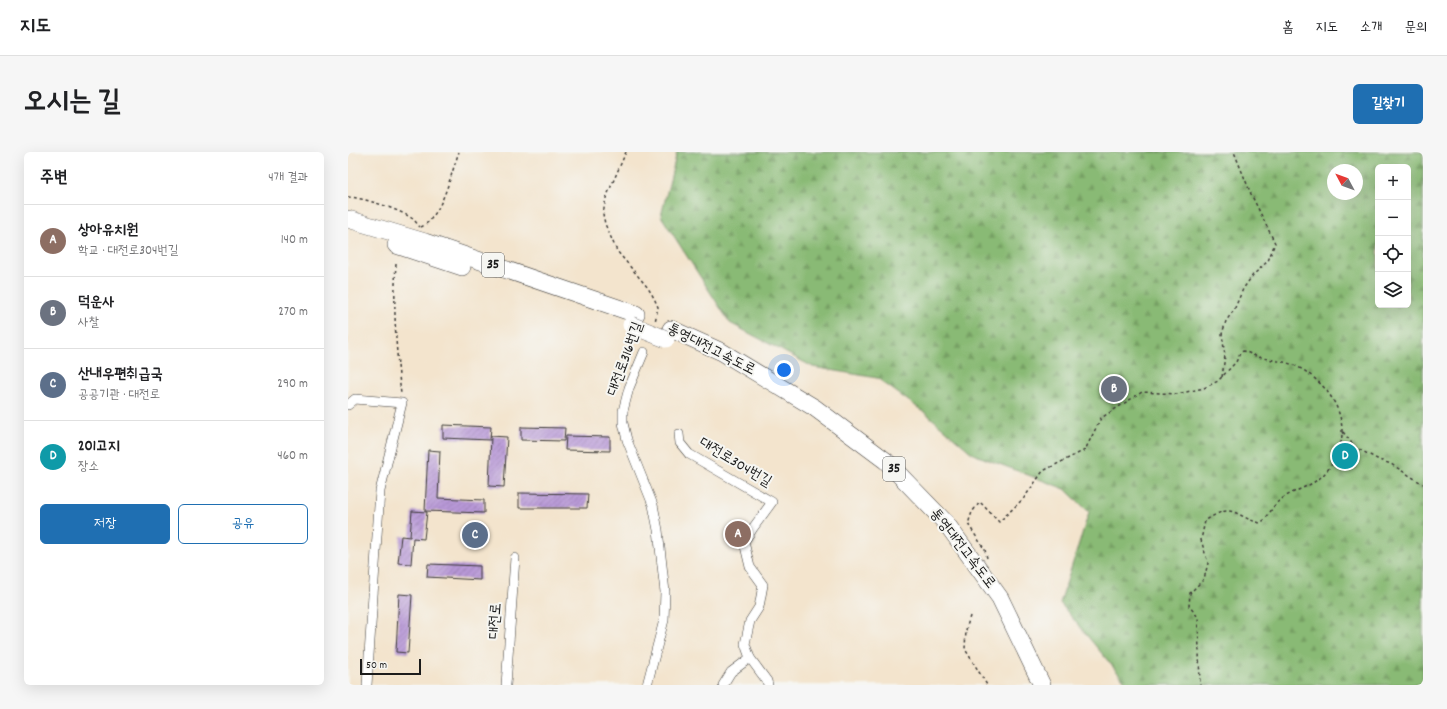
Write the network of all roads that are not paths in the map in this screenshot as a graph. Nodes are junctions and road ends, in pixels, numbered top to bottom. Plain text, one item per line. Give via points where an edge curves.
1 (348, 219) edge
2 (348, 231) edge
3 (634, 320) junction
4 (669, 334) junction
5 (644, 352) dead end
6 (348, 404) edge
7 (680, 434) dead end
8 (515, 558) dead end
9 (750, 658) junction
10 (367, 685) edge
11 (506, 685) edge
12 (647, 685) edge
13 (723, 685) edge
14 (768, 685) edge
15 (1030, 685) edge
16 (1042, 685) edge

1 - 3 highway, 통영대전고속도로 / 35 via 425,242
2 - 3 highway, 통영대전고속도로 / 35
3 - 4 highway, 통영대전고속도로 / 35
4 - 15 highway, 통영대전고속도로 / 35 via 812,419 884,471 943,534 994,610
4 - 16 highway, 통영대전고속도로 / 35 via 722,352 815,408 886,461 946,523 1000,598
5 - 12 street, 대전로316번길 via 629,388 623,411 623,423 627,440 653,505 665,592 664,620
6 - 10 street via 355,399 402,403 380,491
7 - 9 street, 대전로304번길 via 680,443 689,454 772,502 744,542 750,567 763,586 759,607 750,621 745,644
8 - 11 street, 대전로
9 - 13 street via 731,672
9 - 14 street, 대전로304번길

